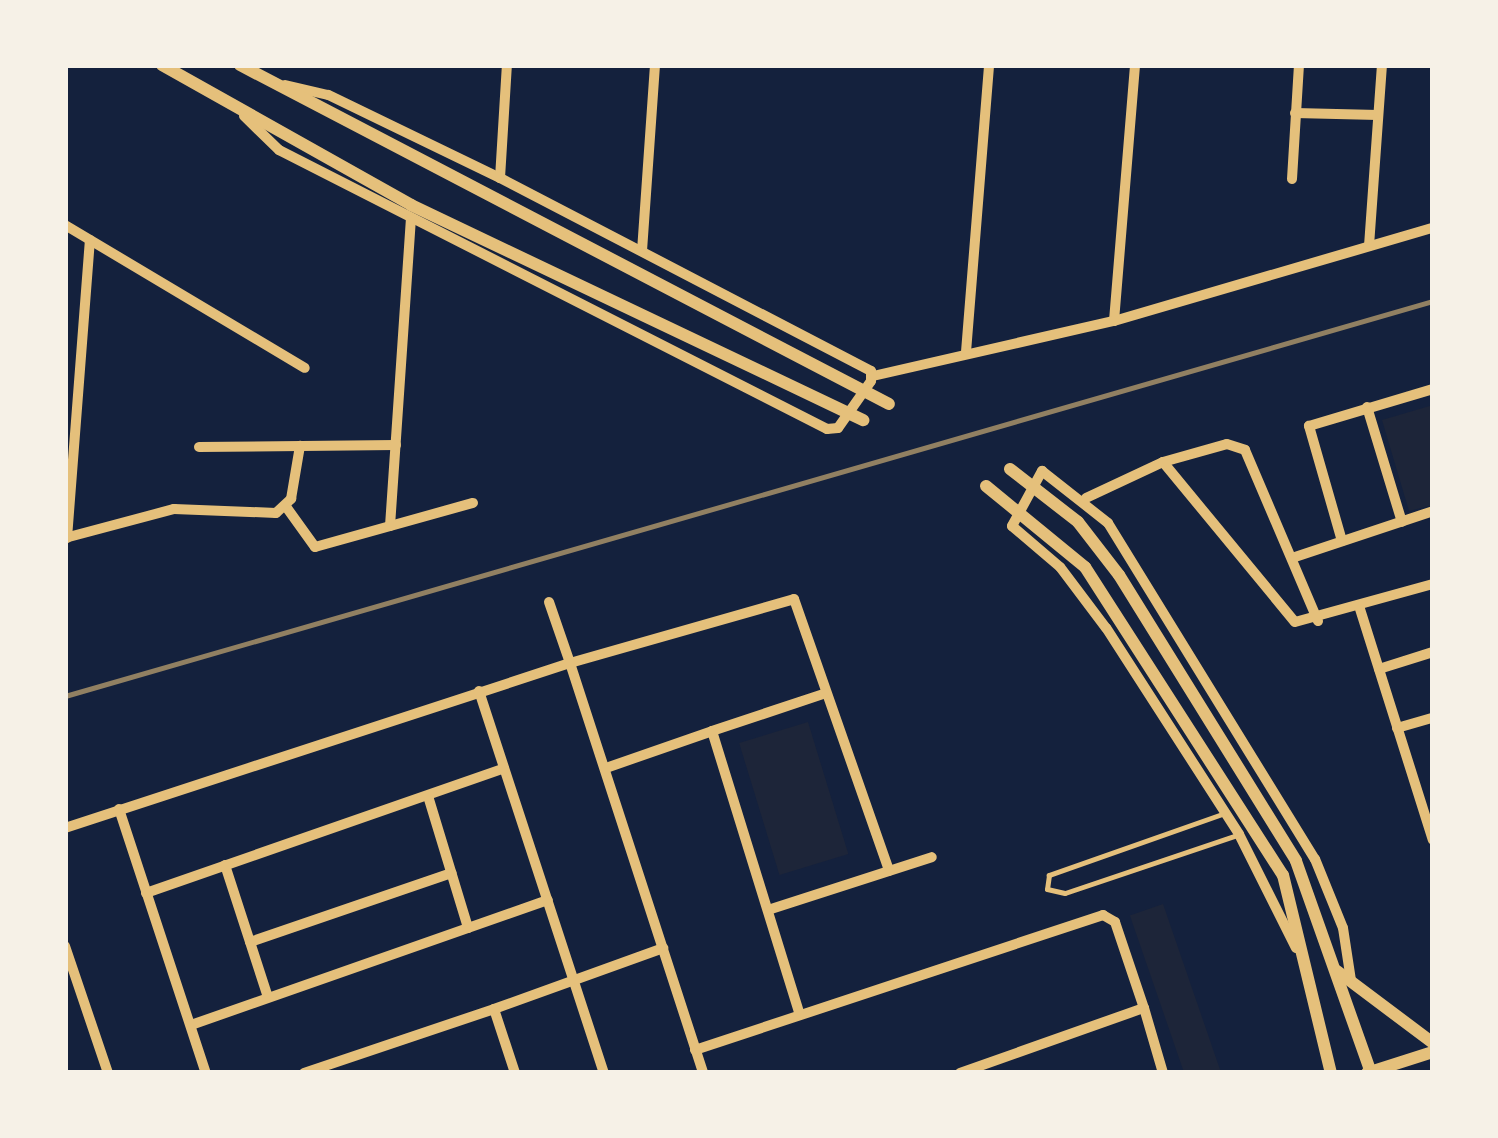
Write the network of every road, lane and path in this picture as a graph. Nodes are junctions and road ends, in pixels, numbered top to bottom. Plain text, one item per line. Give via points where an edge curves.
1 (162, 65) edge
2 (240, 65) edge
3 (507, 65) edge
4 (655, 65) edge
5 (989, 65) edge
6 (1135, 65) edge
7 (1382, 65) edge
8 (1299, 66) edge
9 (270, 81) junction
10 (1296, 113) junction
11 (1378, 115) junction
12 (244, 116) junction
13 (500, 178) junction
14 (1292, 179) dead end
15 (412, 219) junction
16 (65, 225) edge
17 (1433, 228) edge
18 (90, 240) junction
19 (1369, 246) junction
20 (642, 251) junction
21 (1114, 321) junction
22 (966, 352) junction
23 (305, 368) dead end
24 (872, 378) junction
25 (1433, 389) edge
26 (889, 404) dead end
27 (1367, 407) junction
28 (862, 420) dead end
29 (396, 445) junction
30 (300, 446) junction
31 (199, 447) dead end
32 (1163, 462) junction
33 (1010, 470) dead end
34 (986, 486) dead end
35 (1086, 498) junction
36 (473, 503) dead end
37 (287, 508) junction
38 (1433, 511) edge
39 (1402, 522) junction
40 (390, 526) junction
41 (66, 538) edge
42 (1342, 541) junction
43 (1292, 558) junction
44 (1433, 584) edge
45 (548, 602) dead end
46 (1360, 610) junction
47 (1318, 622) junction
48 (1433, 652) edge
49 (570, 663) junction
50 (1379, 669) junction
51 (479, 692) junction
52 (826, 693) junction
53 (1433, 718) edge
54 (1398, 728) junction
55 (712, 731) junction
56 (504, 768) junction
57 (606, 768) junction
58 (428, 796) junction
59 (1427, 801) edge
60 (118, 809) junction
61 (1226, 813) junction
62 (65, 828) edge
63 (1239, 834) junction
64 (1433, 840) edge
65 (932, 858) dead end
66 (225, 865) junction
67 (889, 871) junction
68 (452, 873) junction
69 (146, 893) junction
70 (548, 900) junction
71 (768, 910) junction
72 (468, 928) junction
73 (250, 942) junction
74 (65, 946) edge
75 (663, 948) junction
76 (1337, 971) junction
77 (1351, 980) junction
78 (574, 982) junction
79 (1312, 985) junction
80 (268, 997) junction
81 (1144, 1008) junction
82 (494, 1009) junction
83 (800, 1015) junction
84 (191, 1024) junction
85 (1433, 1042) edge
86 (696, 1050) junction
87 (1433, 1052) edge
88 (108, 1073) edge
89 (206, 1073) edge
90 (304, 1073) edge
91 (516, 1073) edge
92 (604, 1073) edge
93 (703, 1073) edge
94 (960, 1073) edge
95 (1163, 1073) edge
96 (1331, 1073) edge
97 (1370, 1073) edge

1 - 12 street
2 - 9 street
3 - 13 street
4 - 20 street
5 - 22 street
6 - 21 street
7 - 11 street
8 - 10 street
9 - 13 street via 328,95
9 - 26 street
10 - 11 street
10 - 14 street
11 - 19 street
12 - 15 street via 278,150
12 - 28 street
13 - 20 street
15 - 24 street via 827,429 844,421
15 - 29 street
16 - 18 street
17 - 19 street
18 - 23 street
18 - 41 street
19 - 21 street
20 - 24 street
21 - 22 street
22 - 24 street
25 - 27 street
27 - 39 street
27 - 42 street via 1308,426
29 - 30 street
29 - 40 street
30 - 31 street
30 - 37 street
32 - 35 street
32 - 43 street via 1227,444 1245,450
32 - 47 street via 1274,606 1295,622
33 - 76 street via 1078,522 1119,575 1296,861
34 - 79 street via 1085,566 1283,875
35 - 61 street via 1056,474 1038,475 1013,517 1106,628
35 - 77 street via 1315,860 1344,928
36 - 40 street
37 - 40 street via 312,547
37 - 41 street via 174,510
38 - 39 street
39 - 42 street
42 - 43 street
43 - 47 street
44 - 46 street
45 - 49 street
46 - 47 street
46 - 50 street
48 - 50 street
49 - 51 street
49 - 52 street via 787,597
49 - 57 street
50 - 54 street
51 - 56 street
51 - 60 street
52 - 55 street
52 - 67 street
53 - 54 street
54 - 59 street
55 - 57 street
55 - 71 street
56 - 58 street
56 - 70 street
57 - 75 street
58 - 66 street
58 - 68 street
59 - 64 street
60 - 62 street
60 - 69 street
61 - 63 street
61 - 63 lane via 1049,874 1047,888 1064,893
63 - 79 street
65 - 67 street
66 - 69 street
66 - 73 street
67 - 71 street
68 - 72 street
68 - 73 street
69 - 84 street
70 - 72 street
70 - 78 street
71 - 83 street
72 - 80 street
73 - 80 street
74 - 88 street
75 - 78 street
75 - 86 street
76 - 77 street
76 - 97 street
77 - 85 street
78 - 82 street
78 - 92 street
79 - 96 street
80 - 84 street
81 - 83 street via 1115,922 1103,915
81 - 94 street
81 - 95 street
82 - 90 street
82 - 91 street
83 - 86 street
84 - 89 street
86 - 93 street
87 - 97 street

